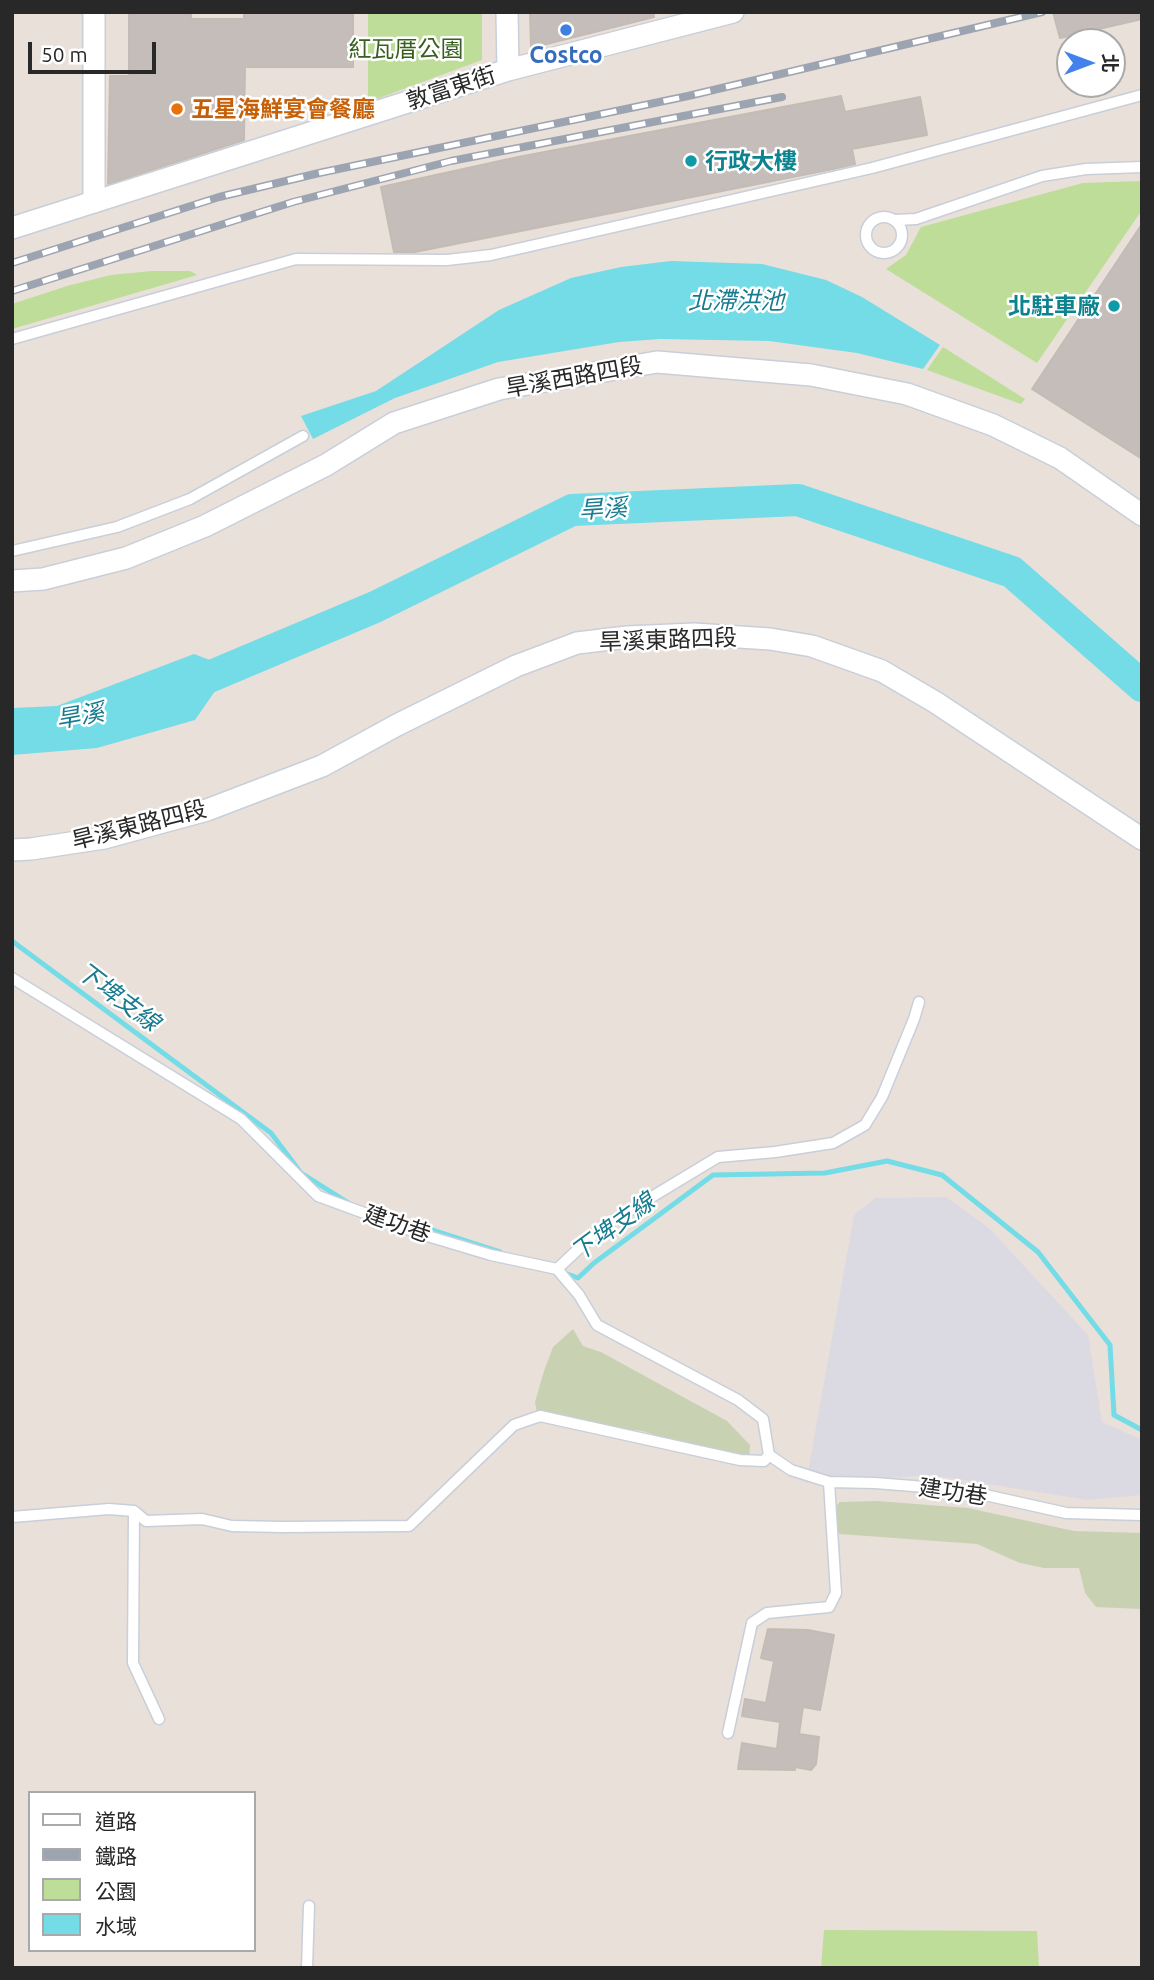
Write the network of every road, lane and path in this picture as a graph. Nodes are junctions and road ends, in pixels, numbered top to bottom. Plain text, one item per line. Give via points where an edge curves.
1 (94, 12) edge
2 (507, 12) edge
3 (733, 12) edge
4 (508, 70) junction
5 (1142, 95) edge
6 (1142, 167) edge
7 (94, 202) junction
8 (916, 219) junction
9 (895, 220) junction
10 (12, 228) edge
11 (903, 236) junction
12 (12, 339) edge
13 (303, 436) dead end
14 (1142, 515) edge
15 (12, 551) edge
16 (12, 580) edge
17 (1142, 839) edge
18 (12, 850) edge
19 (12, 978) edge
20 (919, 1002) dead end
21 (557, 1269) junction
22 (769, 1455) junction
23 (829, 1482) junction
24 (134, 1511) junction
25 (1142, 1515) edge
26 (12, 1517) edge
27 (159, 1719) dead end
28 (728, 1733) dead end
29 (309, 1906) dead end
30 (307, 1968) edge

1 - 7 street
2 - 4 street
3 - 4 street, 敦富東街
4 - 7 street, 敦富東街
5 - 12 lane via 872,168 491,255 447,260 296,259
6 - 8 lane via 1042,176
7 - 10 street, 敦富東街
8 - 9 lane
8 - 11 lane
9 - 11 lane
9 - 11 lane via 883,217 872,221 866,231 867,243 876,252 888,254 898,248
13 - 15 lane via 190,499 117,527
14 - 16 street, 旱溪西路四段 via 1060,458 993,425 907,394 811,374 657,362 499,389 394,423 326,465 205,526 126,558 43,579
17 - 18 street, 旱溪東路四段 via 882,671 812,646 694,634 577,643 516,666 322,766 207,810 104,838
19 - 21 lane, 建功巷 via 241,1119 318,1196 421,1234
20 - 21 lane via 882,1097 865,1125 833,1143 718,1157 602,1227
21 - 22 lane via 597,1325 738,1400 762,1419
22 - 23 lane, 建功巷 via 791,1470
22 - 24 lane via 753,1462 540,1416 514,1425 409,1526 232,1526 202,1519 146,1521
23 - 25 lane, 建功巷 via 963,1490 1066,1513
23 - 28 lane via 836,1592 829,1607 767,1613 752,1623
24 - 26 lane
24 - 27 lane via 133,1663
29 - 30 lane

